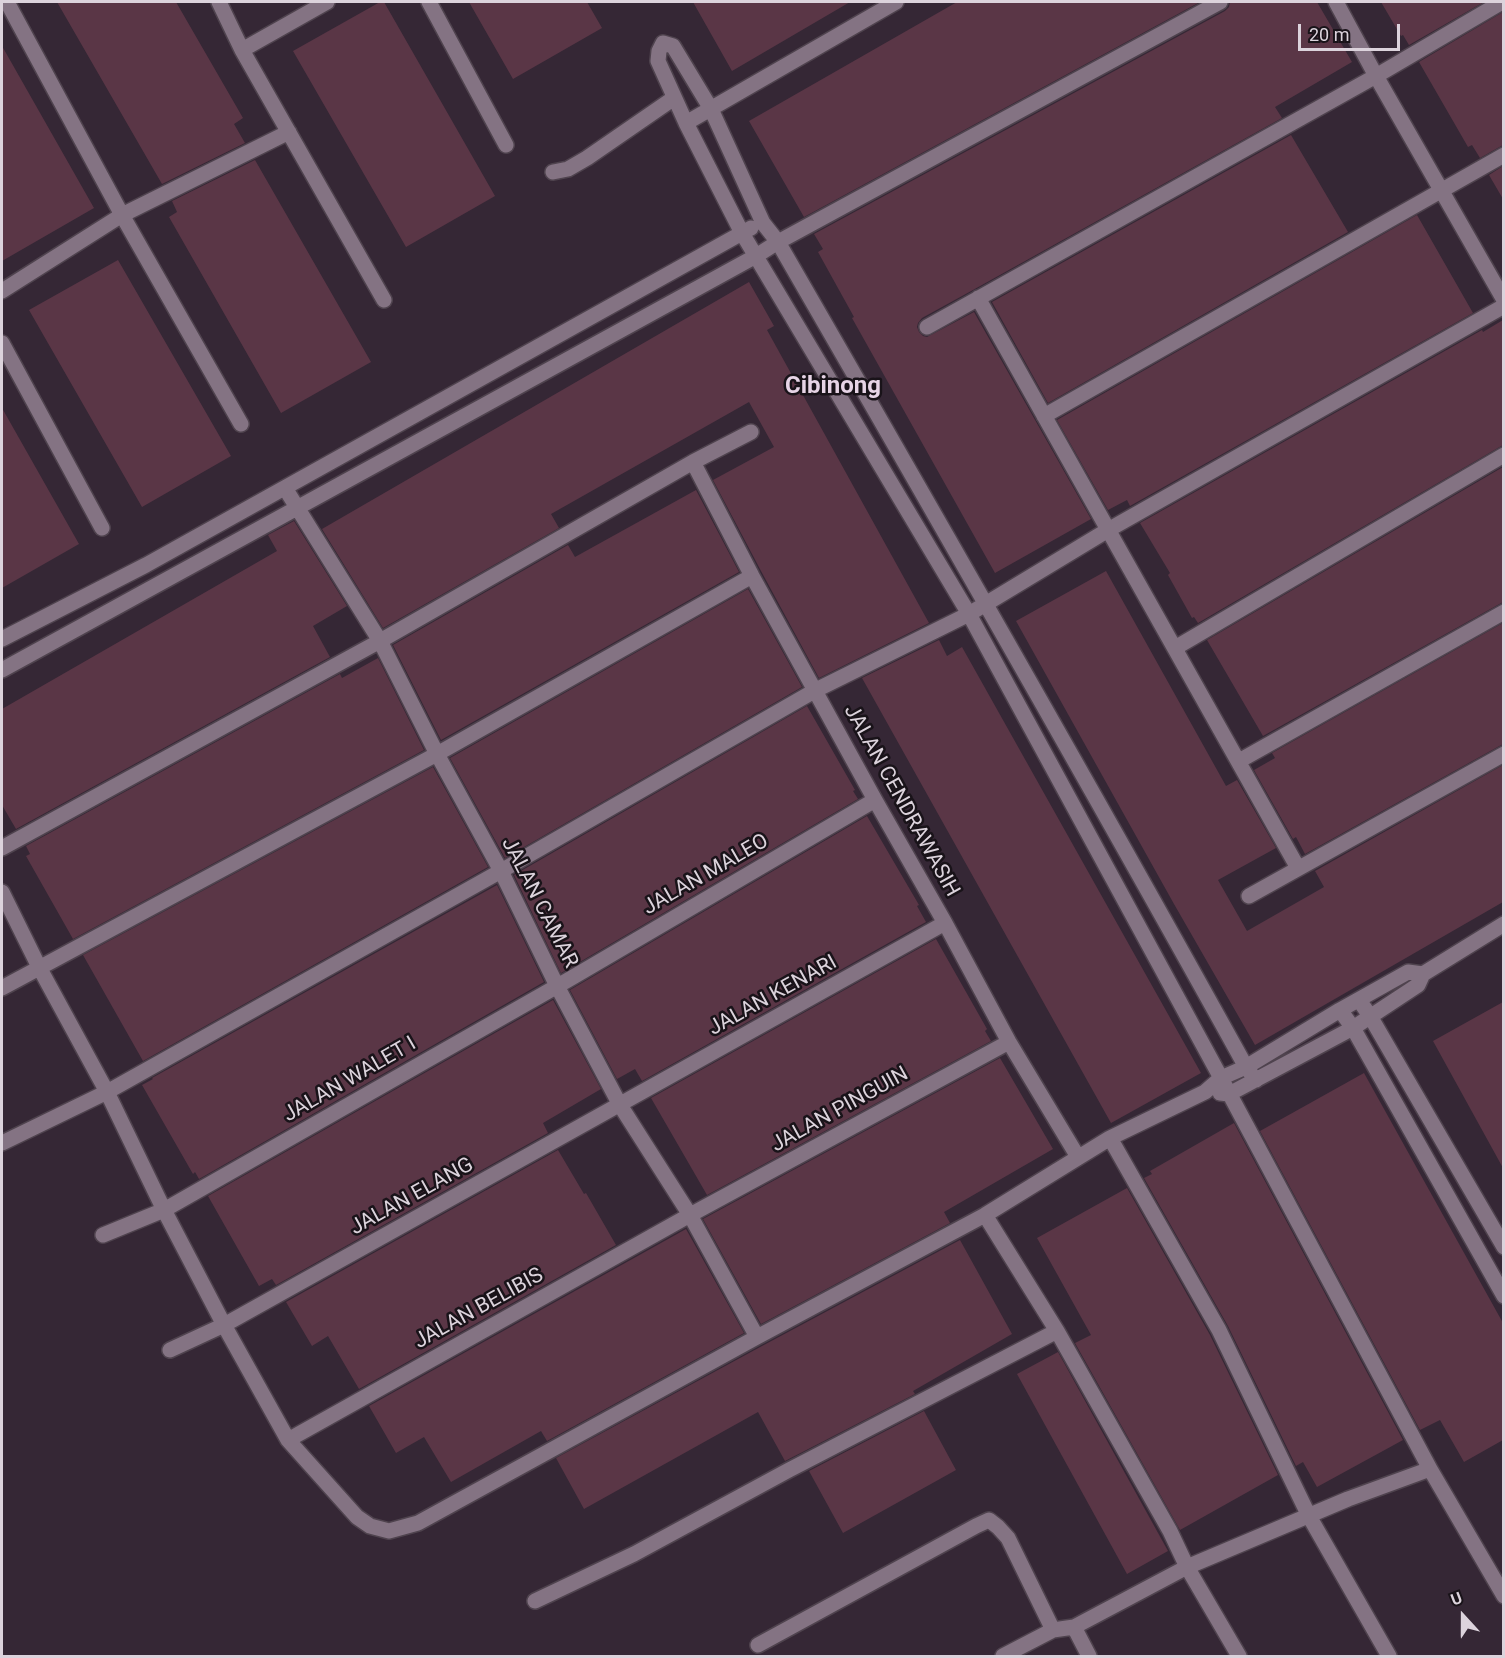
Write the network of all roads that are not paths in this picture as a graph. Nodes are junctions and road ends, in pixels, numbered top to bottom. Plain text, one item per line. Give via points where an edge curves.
1 (8, 2) edge
2 (219, 2) edge
3 (327, 2) edge
4 (429, 2) edge
5 (896, 2) edge
6 (1220, 2) edge
7 (1336, 2) edge
8 (1502, 2) edge
9 (242, 50) junction
10 (1376, 76) junction
11 (674, 98) junction
12 (711, 109) junction
13 (686, 123) junction
14 (289, 132) junction
15 (506, 145) dead end
16 (1503, 155) edge
17 (553, 172) dead end
18 (1442, 190) junction
19 (122, 214) junction
20 (763, 223) junction
21 (742, 233) junction
22 (778, 242) junction
23 (756, 256) junction
24 (2, 291) edge
25 (978, 298) junction
26 (384, 300) dead end
27 (1503, 300) edge
28 (1503, 306) edge
29 (927, 327) dead end
30 (2, 343) edge
31 (1044, 416) junction
32 (242, 424) dead end
33 (751, 432) dead end
34 (1503, 455) edge
35 (693, 462) junction
36 (285, 488) junction
37 (296, 508) junction
38 (102, 528) dead end
39 (1108, 530) junction
40 (752, 576) junction
41 (986, 604) junction
42 (1503, 612) edge
43 (969, 615) junction
44 (2, 639) edge
45 (380, 641) junction
46 (1174, 648) junction
47 (2, 670) edge
48 (816, 690) junction
49 (437, 754) junction
50 (1503, 754) edge
51 (1239, 761) junction
52 (875, 800) junction
53 (2, 848) edge
54 (1298, 867) junction
55 (501, 871) junction
56 (2, 892) edge
57 (1248, 896) dead end
58 (945, 923) junction
59 (1501, 931) edge
60 (39, 967) junction
61 (1423, 974) junction
62 (557, 986) junction
63 (2, 988) edge
64 (1359, 999) junction
65 (1340, 1010) junction
66 (1370, 1016) junction
67 (1353, 1028) junction
68 (1009, 1042) junction
69 (1246, 1067) junction
70 (1221, 1078) junction
71 (1256, 1080) junction
72 (107, 1092) junction
73 (1205, 1092) junction
74 (1229, 1094) junction
75 (620, 1105) junction
76 (1110, 1138) junction
77 (2, 1143) edge
78 (1078, 1157) junction
79 (164, 1210) junction
80 (690, 1215) junction
81 (985, 1215) junction
82 (103, 1235) dead end
83 (1503, 1247) edge
84 (1503, 1296) edge
85 (224, 1325) junction
86 (1057, 1331) junction
87 (757, 1337) junction
88 (170, 1350) dead end
89 (288, 1440) junction
90 (1430, 1468) junction
91 (1309, 1515) junction
92 (1186, 1567) junction
93 (1503, 1596) edge
94 (535, 1601) dead end
95 (1074, 1627) junction
96 (1053, 1630) junction
97 (758, 1645) dead end
98 (1003, 1656) edge
99 (1089, 1656) edge
100 (1239, 1656) edge
101 (1389, 1656) edge

1 - 19 street
2 - 9 street
3 - 9 street
4 - 15 street
5 - 12 street
6 - 22 street
7 - 10 street
8 - 10 street
9 - 14 street
10 - 18 street
10 - 25 street
11 - 12 street via 658,61 663,43 673,46
11 - 13 street
11 - 17 street via 587,158
12 - 13 street
12 - 20 street
13 - 21 street
14 - 19 street
14 - 26 street
16 - 18 street
18 - 27 street
18 - 31 street
19 - 24 street
19 - 32 street
20 - 21 street
20 - 22 street
21 - 23 street
21 - 36 street
22 - 23 street
22 - 41 street
23 - 37 street
23 - 43 street
25 - 29 street
25 - 31 street
28 - 39 street
30 - 38 street
31 - 39 street
33 - 35 street
34 - 46 street
35 - 40 street, JALAN CENDRAWASIH
35 - 45 street
36 - 37 street, JALAN CAMAR
36 - 44 street
37 - 45 street, JALAN CAMAR
37 - 47 street
39 - 41 street
39 - 46 street
40 - 48 street, JALAN CENDRAWASIH
40 - 49 street
41 - 43 street
41 - 69 street
42 - 51 street
43 - 48 street
43 - 70 street
45 - 49 street, JALAN CAMAR
45 - 53 street
46 - 51 street
48 - 52 street, JALAN CENDRAWASIH
48 - 55 street
49 - 55 street, JALAN CAMAR
49 - 60 street
50 - 54 street
51 - 54 street
52 - 58 street, JALAN CENDRAWASIH
52 - 62 street, JALAN MALEO
54 - 57 street
55 - 62 street, JALAN CAMAR
55 - 72 street
56 - 60 street
58 - 68 street, JALAN CENDRAWASIH
58 - 75 street, JALAN KENARI
59 - 61 street
60 - 63 street
60 - 72 street
61 - 64 street via 1408,972
61 - 66 street via 1418,985
62 - 75 street, JALAN CAMAR
62 - 79 street, JALAN WALET I
64 - 65 street
64 - 66 street
65 - 67 street
65 - 69 street
66 - 67 street
66 - 83 street
67 - 71 street
67 - 84 street
68 - 78 street, JALAN CENDRAWASIH
68 - 80 street, JALAN PINGUIN
69 - 70 street
69 - 71 street
70 - 73 street
70 - 74 street
71 - 74 street
72 - 77 street
72 - 79 street
73 - 74 street
73 - 76 street
74 - 90 street
75 - 80 street, JALAN CAMAR
75 - 85 street, JALAN ELANG
76 - 78 street
76 - 91 street via 1219,1329
78 - 81 street
79 - 82 street, JALAN WALET I
79 - 85 street
80 - 87 street, JALAN CAMAR
80 - 89 street, JALAN BELIBIS
81 - 86 street
81 - 87 street
85 - 88 street, JALAN ELANG
85 - 89 street
86 - 92 street via 1170,1531
86 - 94 street via 634,1554
87 - 89 street via 418,1523 389,1531 370,1526 357,1517
90 - 91 street
90 - 93 street
91 - 92 street
91 - 101 street
92 - 95 street
92 - 100 street
95 - 96 street
95 - 99 street
96 - 97 street via 1008,1538 989,1520
96 - 98 street

